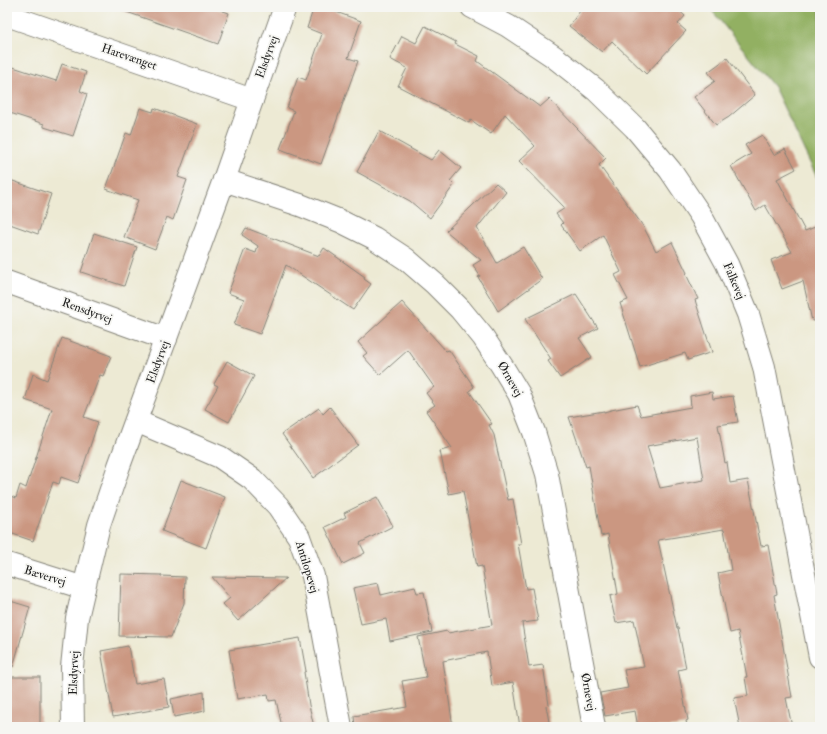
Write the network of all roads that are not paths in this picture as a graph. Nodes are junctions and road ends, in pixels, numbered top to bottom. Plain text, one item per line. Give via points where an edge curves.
1 (286, 7) edge
2 (472, 7) edge
3 (7, 15) edge
4 (252, 100) junction
5 (224, 180) junction
6 (7, 282) edge
7 (166, 339) junction
8 (136, 421) junction
9 (7, 564) edge
10 (84, 588) junction
11 (820, 657) edge
12 (72, 727) edge
13 (341, 727) edge
14 (594, 727) edge

1 - 4 street, Elsdyrvej
2 - 11 street, Falkevej via 508,26 553,56 596,90 635,128 670,170 697,209 727,264 748,314 764,367
3 - 4 street, Harevænget
4 - 5 street, Elsdyrvej
5 - 7 street, Elsdyrvej
5 - 14 street, Ørnevej via 300,205 374,238 435,284 483,337 519,394 547,474
6 - 7 street, Rensdyrvej
7 - 8 street, Elsdyrvej
8 - 10 street, Elsdyrvej via 99,525
8 - 13 street, Antilopevej via 220,457 252,479 278,506 299,537 313,576
9 - 10 street, Bævervej
10 - 12 street, Elsdyrvej via 77,618 72,667

